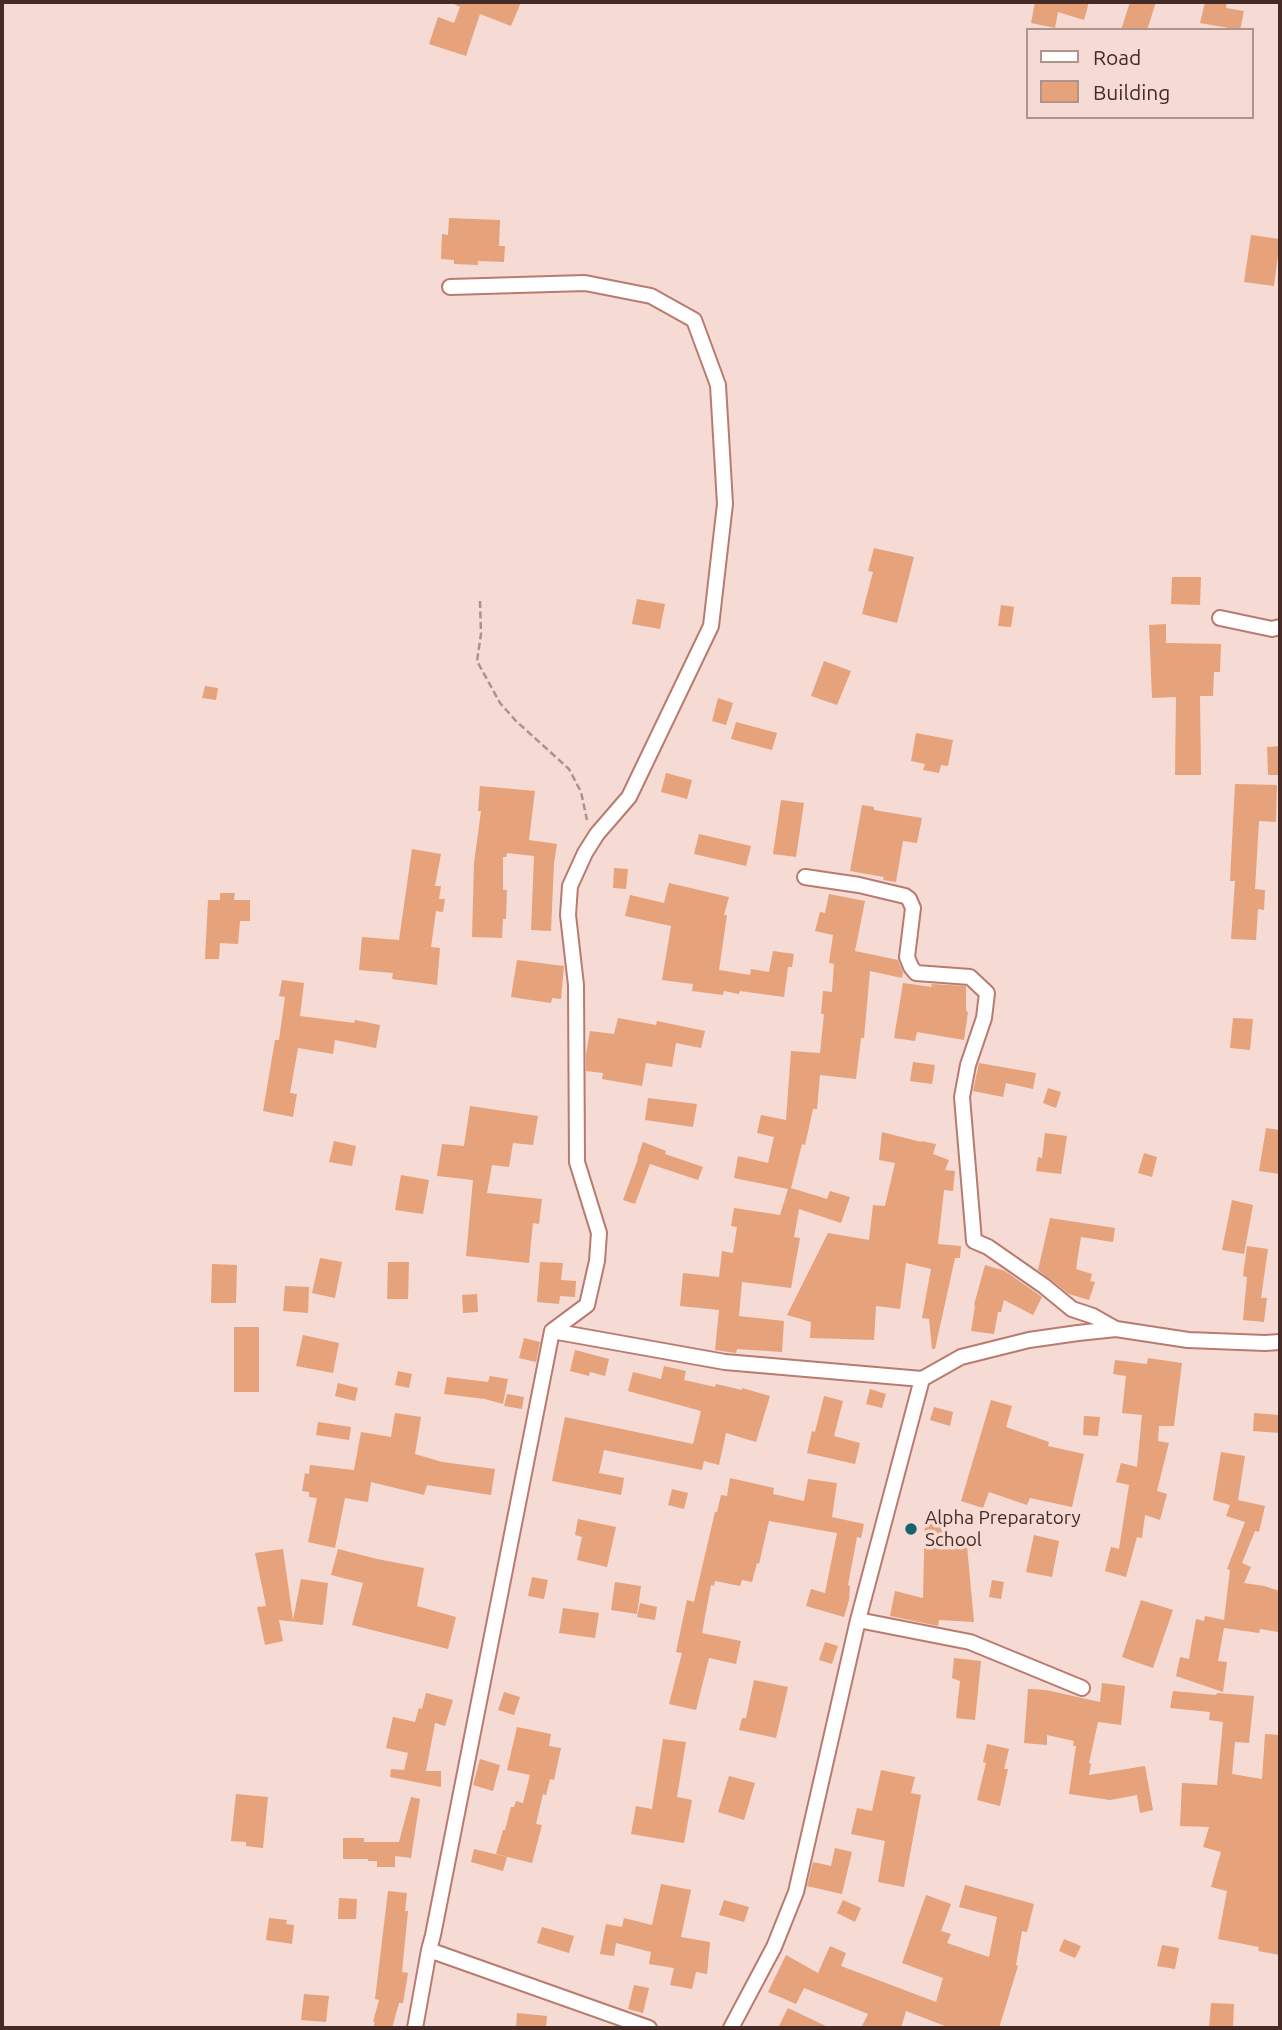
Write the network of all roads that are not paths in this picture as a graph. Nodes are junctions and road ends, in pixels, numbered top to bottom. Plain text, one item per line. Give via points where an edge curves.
1 (450, 287) dead end
2 (1220, 618) dead end
3 (1280, 627) edge
4 (806, 877) dead end
5 (1116, 1329) junction
6 (552, 1331) junction
7 (1280, 1342) edge
8 (922, 1379) junction
9 (858, 1620) junction
10 (1082, 1688) dead end
11 (429, 1950) junction
12 (415, 2028) edge
13 (649, 2028) edge
14 (730, 2028) edge

1 - 6 street via 585,283 651,296 694,320 718,386 724,504 711,626 629,797 584,853 570,886 577,1162 599,1233 587,1305
2 - 3 street
4 - 5 street via 909,898 913,908 907,957 911,967 916,973 970,976 987,993 962,1097 974,1241 1072,1309
5 - 7 street via 1188,1340
5 - 8 street via 1029,1340 961,1357
6 - 8 street via 725,1362
6 - 11 street
8 - 9 street
9 - 10 street via 970,1642
9 - 14 street via 796,1892 774,1947
11 - 12 street
11 - 13 street

